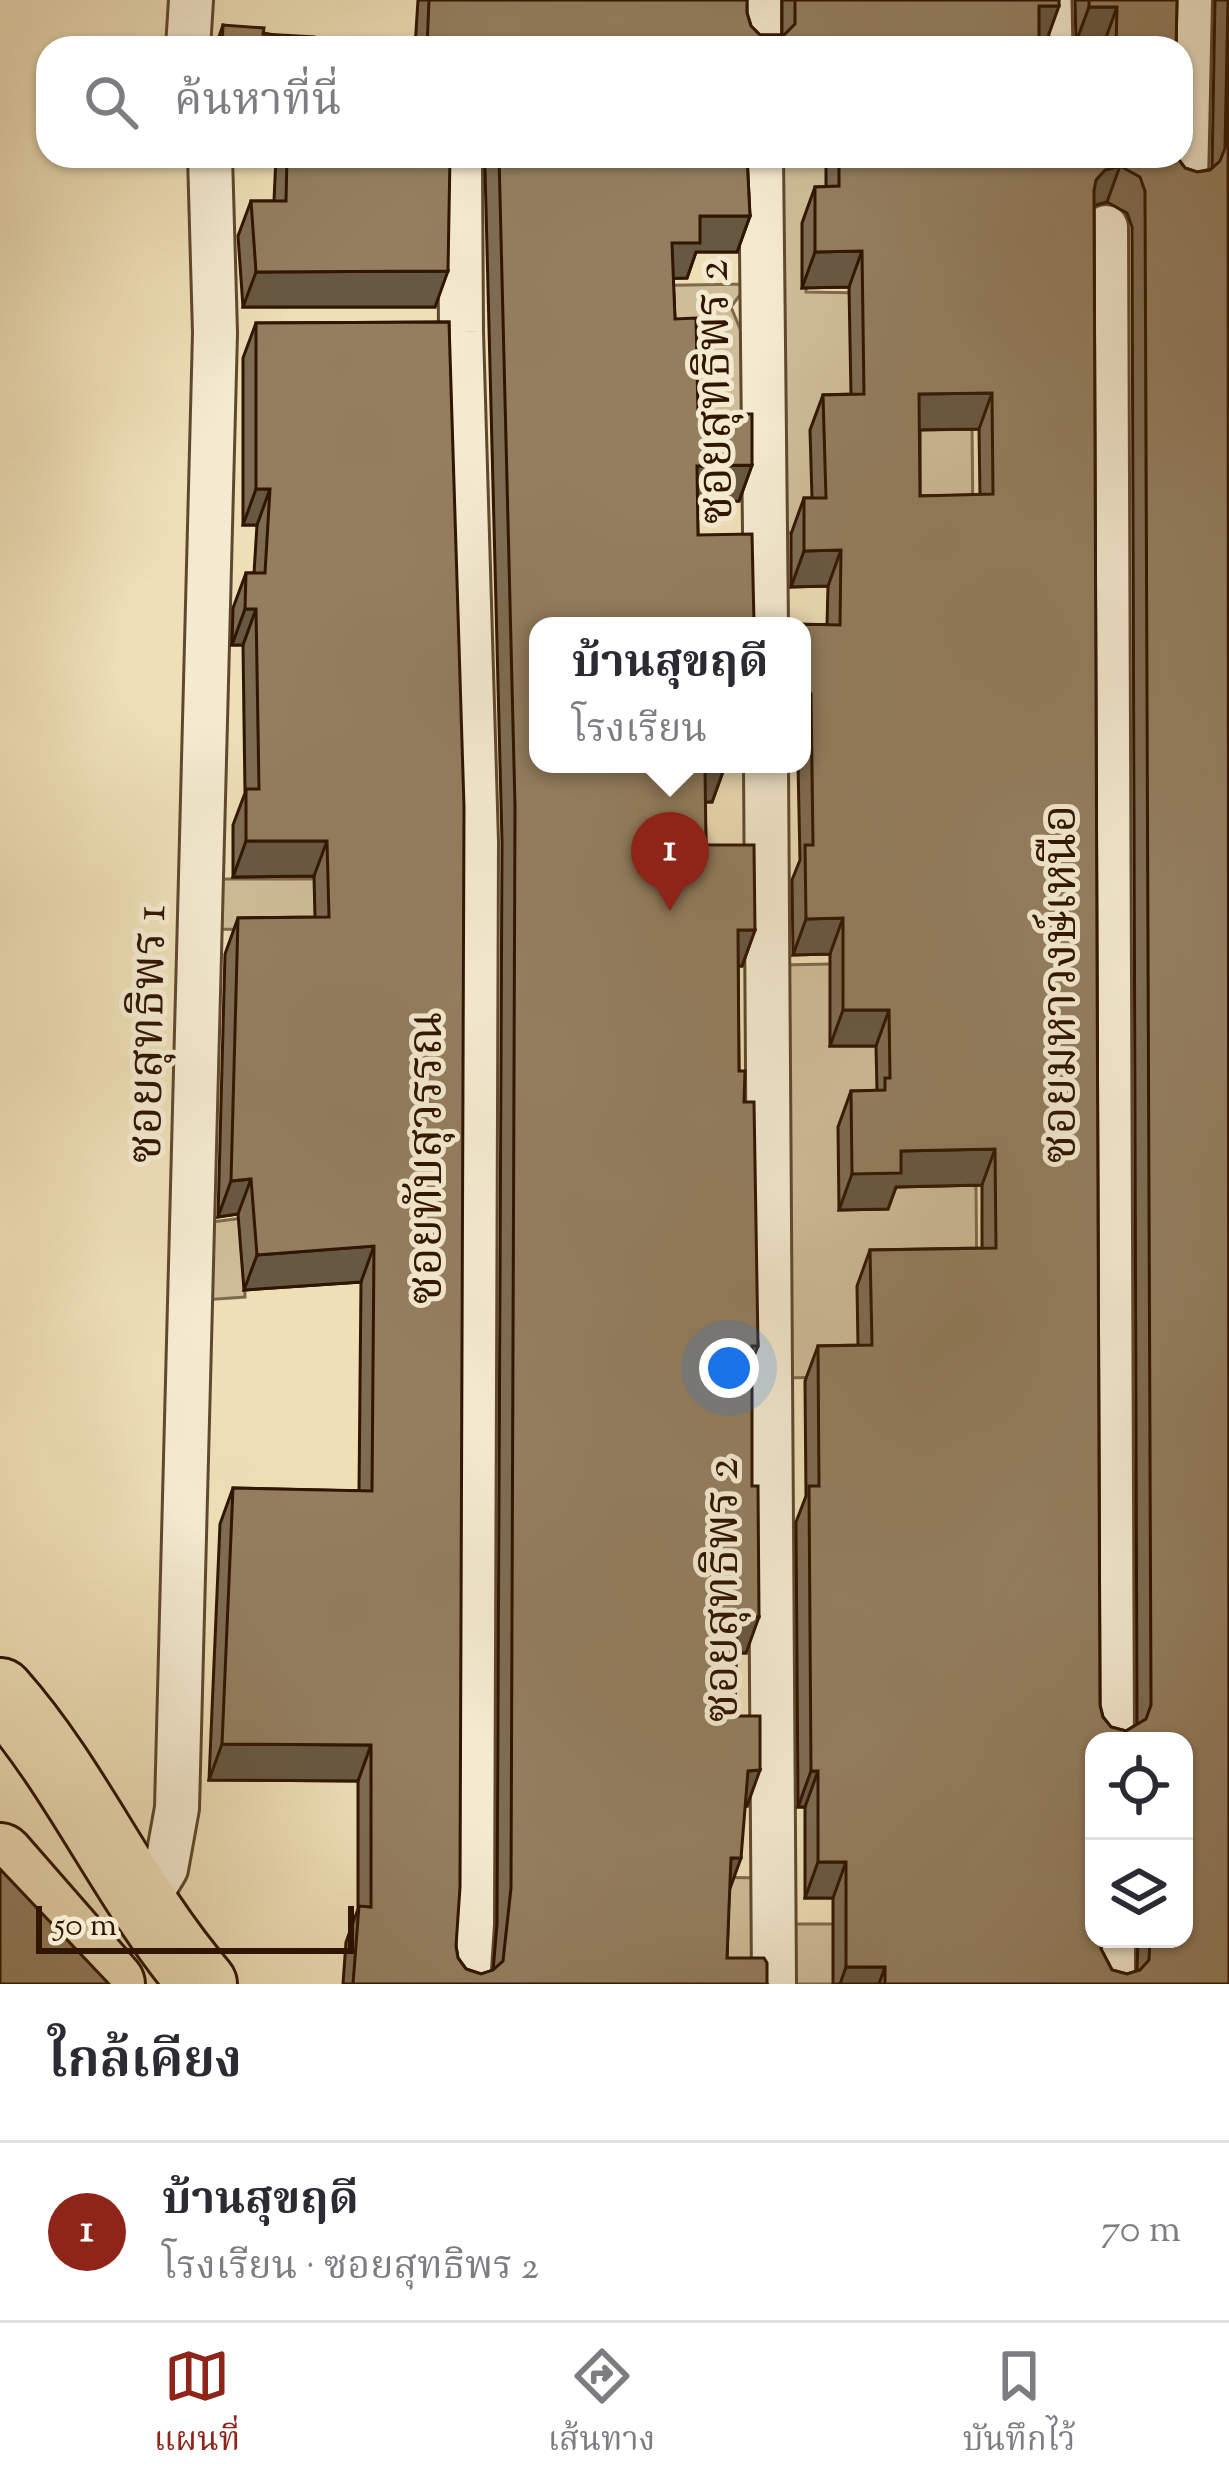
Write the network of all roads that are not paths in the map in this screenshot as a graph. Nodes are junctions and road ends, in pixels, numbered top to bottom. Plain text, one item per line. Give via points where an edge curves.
1 (191, 0) edge
2 (759, 0) edge
3 (1060, 0) edge
4 (1190, 0) edge
5 (189, 36) edge
6 (759, 36) edge
7 (1060, 36) edge
8 (1189, 36) edge
9 (210, 168) edge
10 (761, 168) edge
11 (1186, 168) edge
12 (460, 169) dead end
13 (1186, 183) edge
14 (1106, 227) dead end
15 (416, 332) edge
16 (461, 332) junction
17 (215, 333) junction
18 (260, 333) edge
19 (766, 617) edge
20 (766, 773) edge
21 (0, 1692) edge
22 (1112, 1732) edge
23 (0, 1761) edge
24 (0, 1857) edge
25 (159, 1933) edge
26 (1113, 1948) edge
27 (111, 1984) edge
28 (468, 1984) edge
29 (774, 1984) edge
30 (1113, 1984) edge

1 - 5 street
2 - 6 street
3 - 7 lane
4 - 8 street
9 - 17 street, ซอยสุทธิพร 1
10 - 19 street, ซอยสุทธิพร 2
11 - 13 street
12 - 16 street, ซอยทับสุวรรณ
14 - 22 street, ซอยมหาวงษ์เหนือ
15 - 16 street
16 - 28 street, ซอยทับสุวรรณ via 476,842
17 - 18 street
17 - 25 street, ซอยสุทธิพร 1 via 177,1808
20 - 29 street, ซอยสุทธิพร 2
21 - 25 main road via 60,1772
23 - 25 main road
24 - 27 main road
26 - 30 street

